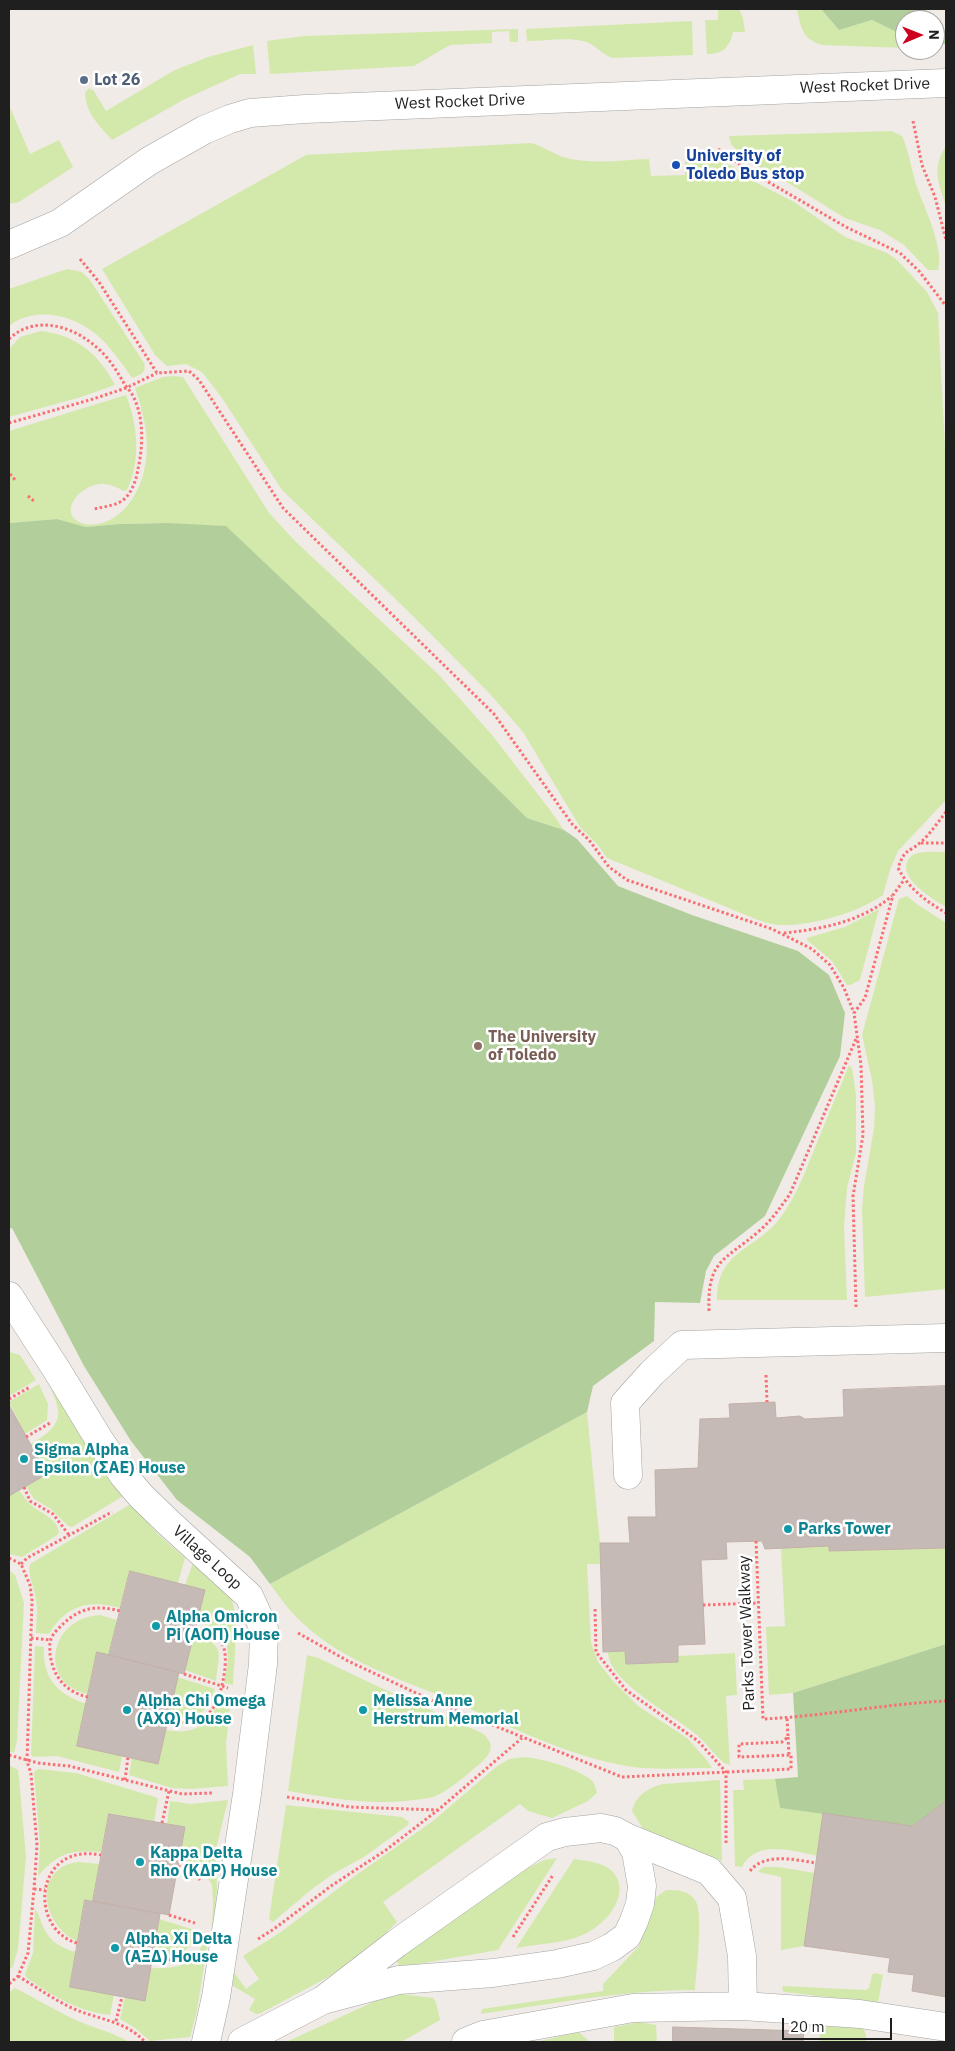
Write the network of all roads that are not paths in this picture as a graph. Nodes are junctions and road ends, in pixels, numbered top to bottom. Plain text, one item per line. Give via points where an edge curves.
1 (946, 83) edge
2 (9, 245) edge
3 (9, 1296) edge
4 (946, 1338) edge
5 (628, 1474) dead end
6 (628, 1838) junction
7 (323, 2000) junction
8 (743, 2006) junction
9 (946, 2027) edge
10 (206, 2042) edge
11 (242, 2042) edge
12 (466, 2042) edge

1 - 2 street, West Rocket Drive via 305,109 250,114 204,130 149,160 60,223
3 - 10 street, Village Loop via 100,1441 141,1496 249,1596 264,1629 263,1664 247,1794 222,1961
4 - 5 street via 682,1345 625,1403
6 - 7 street via 601,1828 572,1830 547,1837 397,1943
6 - 7 street via 636,1852 642,1886 627,1936 612,1947 593,1956 557,1964 493,1973 399,1980
6 - 8 street via 709,1871 729,1895 742,1956
7 - 11 street
8 - 9 street via 860,2014
8 - 12 street via 633,2008

